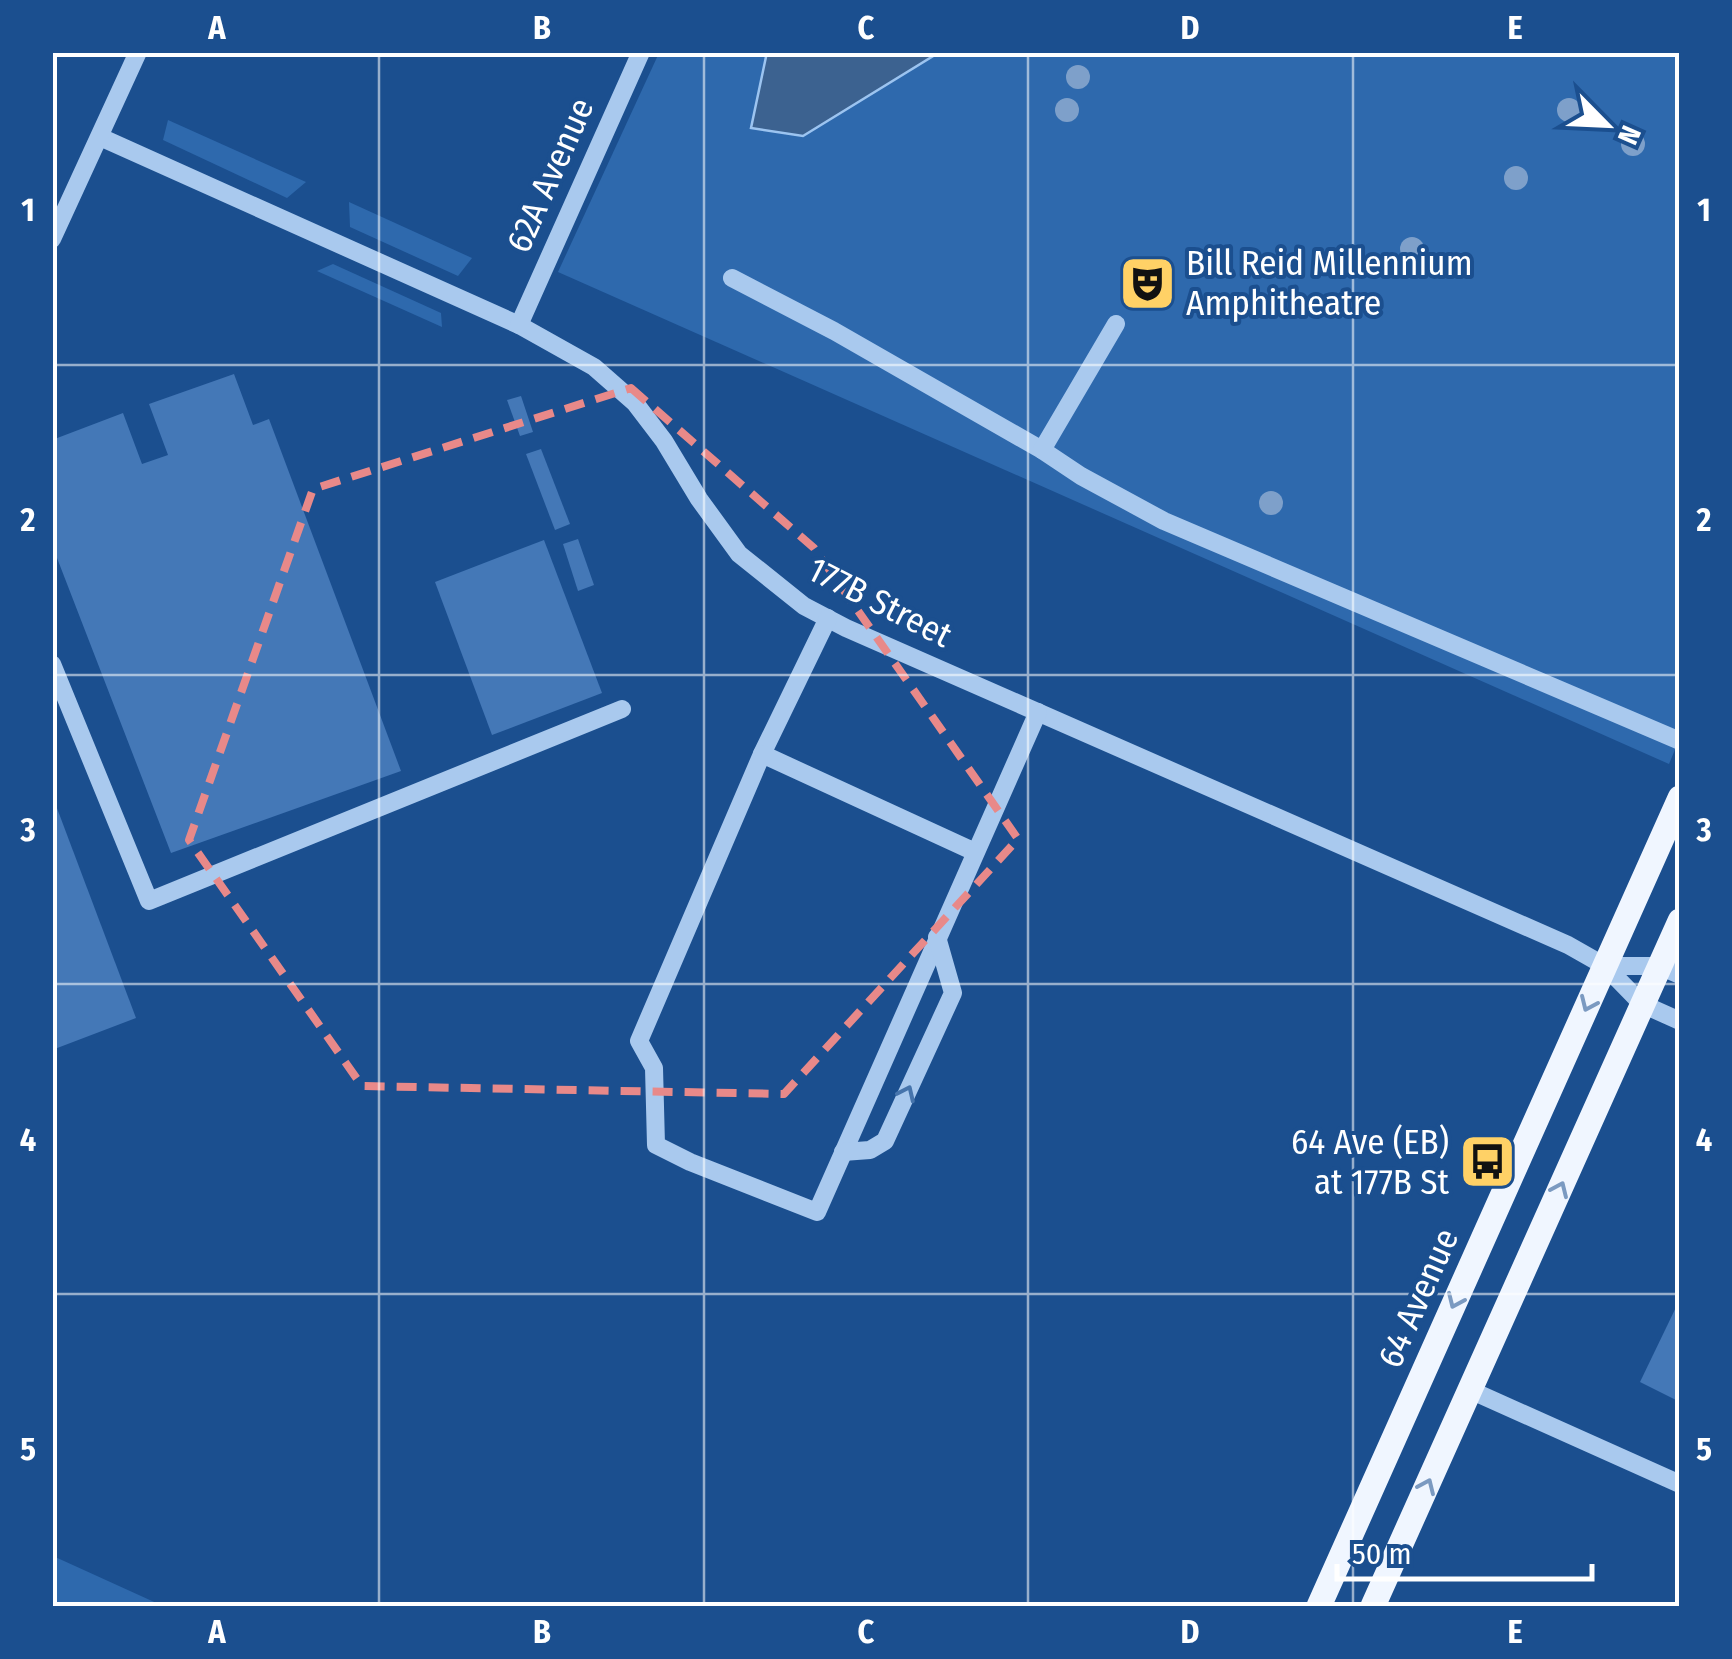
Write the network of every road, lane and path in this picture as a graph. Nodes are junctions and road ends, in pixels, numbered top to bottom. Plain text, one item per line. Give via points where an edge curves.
1 (138, 52) edge
2 (641, 52) edge
3 (100, 137) junction
4 (52, 239) edge
5 (732, 278) dead end
6 (1116, 324) dead end
7 (519, 325) junction
8 (1042, 450) junction
9 (828, 618) junction
10 (52, 664) edge
11 (622, 709) dead end
12 (1038, 712) junction
13 (1680, 741) edge
14 (762, 754) junction
15 (1680, 798) edge
16 (974, 852) junction
17 (1680, 921) edge
18 (938, 937) junction
19 (1605, 966) junction
20 (1669, 971) edge
21 (1642, 1004) junction
22 (1680, 1022) edge
23 (844, 1152) junction
24 (1470, 1390) junction
25 (1680, 1484) edge
26 (1319, 1606) edge
27 (1373, 1606) edge

1 - 3 street
2 - 7 street, 62A Avenue
3 - 4 street
3 - 7 street, 177B Street
5 - 8 street
6 - 8 street
7 - 9 street, 177B Street via 594,366 634,403 740,554
8 - 13 street via 1164,522
9 - 12 street, 177B Street
9 - 14 street
10 - 11 street via 149,901
12 - 16 street
12 - 19 street, 177B Street
14 - 16 street
14 - 23 street via 639,1041 654,1068 656,1144 816,1212
15 - 19 main road, 64 Avenue
16 - 18 street
17 - 20 main road
18 - 23 street
23 -> 18 street via 885,1141 953,993
19 - 20 street, 177B Street
19 - 21 street, 177B Street
19 -> 26 main road, 64 Avenue
20 - 21 main road
21 - 22 street, 177B Street
24 -> 21 main road
24 - 25 street
27 -> 24 main road

